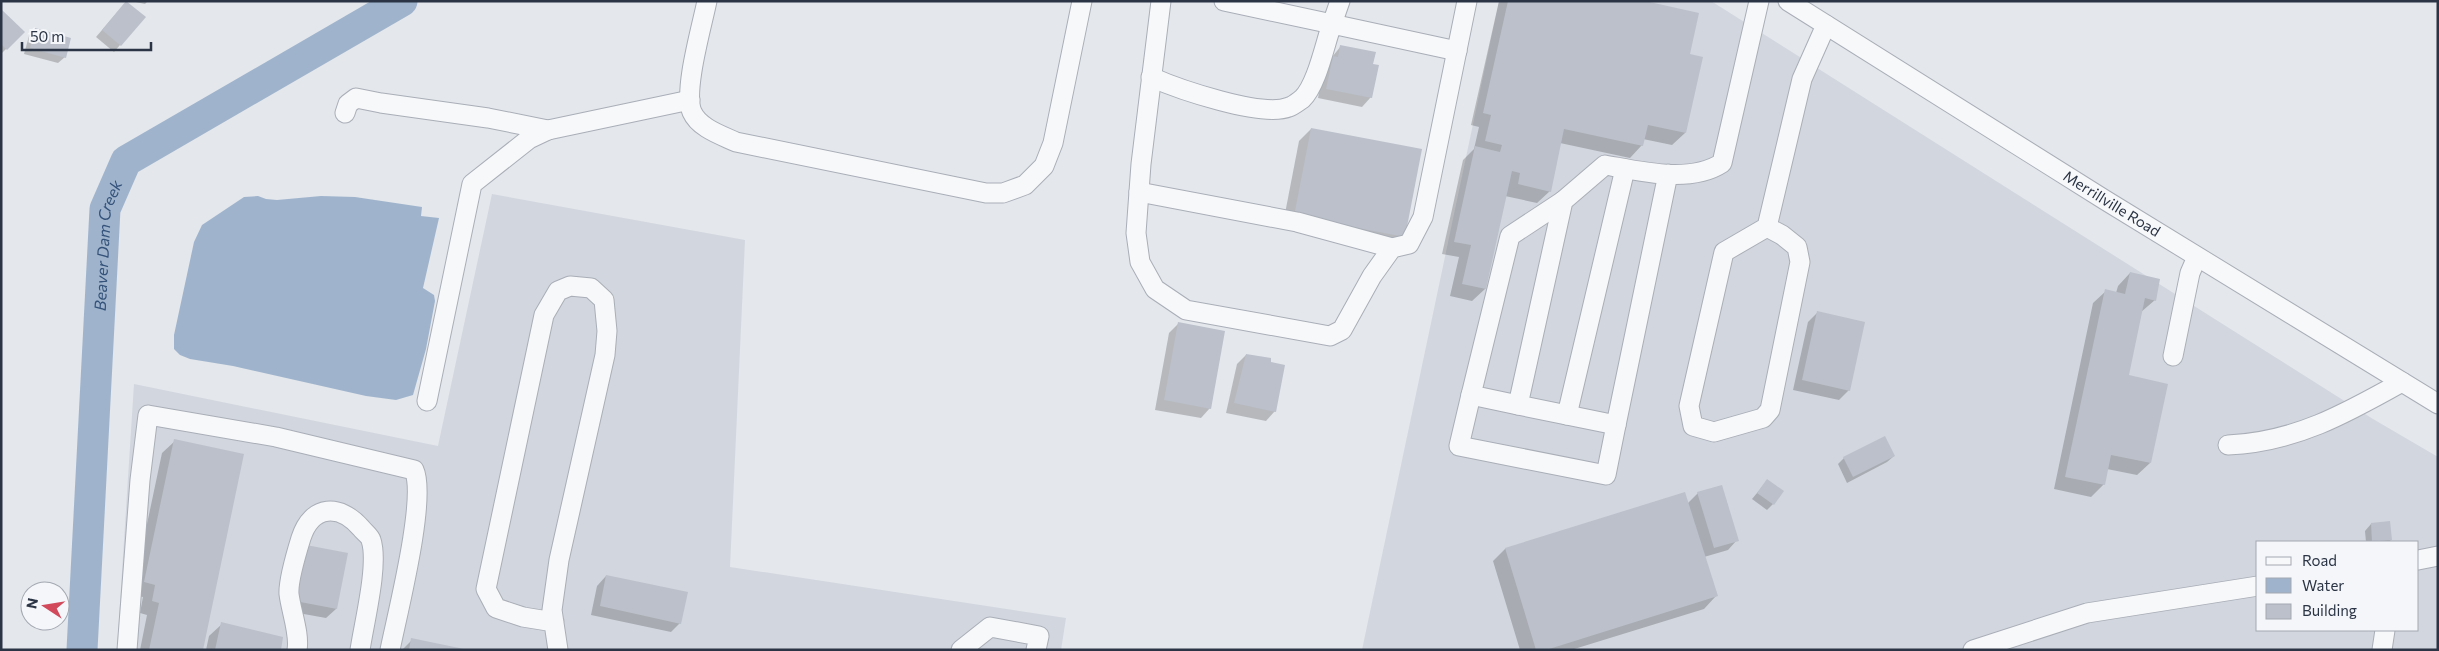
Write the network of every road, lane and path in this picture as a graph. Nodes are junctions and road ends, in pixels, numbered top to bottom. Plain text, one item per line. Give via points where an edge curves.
1 (707, 1) edge
2 (1082, 1) edge
3 (1161, 1) edge
4 (1224, 1) edge
5 (1340, 1) edge
6 (1467, 1) edge
7 (1759, 1) edge
8 (1788, 1) edge
9 (1332, 24) junction
10 (1826, 25) junction
11 (1457, 51) junction
12 (1151, 77) junction
13 (690, 100) junction
14 (345, 113) dead end
15 (548, 130) junction
16 (1625, 169) junction
17 (1661, 174) junction
18 (1139, 192) junction
19 (1562, 200) junction
20 (1766, 227) junction
21 (1392, 248) junction
22 (2197, 257) junction
23 (2173, 356) dead end
24 (2402, 382) junction
25 (1471, 396) junction
26 (426, 401) dead end
27 (2438, 404) edge
28 (1518, 405) junction
29 (1567, 415) junction
30 (1616, 424) junction
31 (2228, 445) dead end
32 (2438, 556) edge
33 (2419, 560) edge
34 (2256, 586) edge
35 (554, 622) junction
36 (2386, 631) edge
37 (127, 650) edge
38 (297, 650) edge
39 (360, 650) edge
40 (390, 650) edge
41 (558, 650) edge
42 (961, 650) edge
43 (1036, 650) edge
44 (1973, 650) edge
45 (2382, 650) edge

1 - 13 street via 688,93
2 - 13 street via 1044,166 1025,185 1004,193 986,193 736,142 707,128 692,112
3 - 12 street
4 - 9 street
5 - 9 street
6 - 11 street
7 - 17 street via 1722,164 1694,173
8 - 10 street, Merrillville Road
9 - 11 street
9 - 12 street via 1312,83 1303,98 1289,108 1272,110 1215,99
10 - 20 street via 1802,79
10 - 22 street, Merrillville Road
11 - 21 street via 1423,217 1409,244
12 - 18 street
13 - 15 street
14 - 15 street via 348,104 356,98
15 - 26 street via 529,139 472,184
16 - 17 street
16 - 19 street via 1605,165
16 - 29 street
17 - 30 street
18 - 21 street via 1296,222
18 - 21 street via 1136,233 1140,262 1155,289 1186,310 1330,336 1342,330
19 - 25 street via 1510,236
19 - 28 street
20 - 20 street via 1724,252 1689,406 1693,426 1714,432 1763,418 1770,410 1800,262 1797,247
22 - 23 street via 2190,273
22 - 24 street, Merrillville Road
24 - 27 street, Merrillville Road
24 - 31 street via 2345,414 2294,435 2254,444
25 - 28 street
25 - 30 street via 1459,446 1606,475
28 - 29 street
29 - 30 street
32 - 33 street
34 - 44 street via 2087,613
35 - 35 street via 552,610 559,560 605,355 607,331 604,300 591,288 570,286 558,291 544,314 486,589 496,608
35 - 41 street
36 - 45 street
37 - 40 street via 148,415 276,437 414,470 418,477 418,506
38 - 39 street via 299,641 289,591 302,536 311,518 332,511 346,514 371,539 374,560
42 - 43 street via 990,627 1039,636

